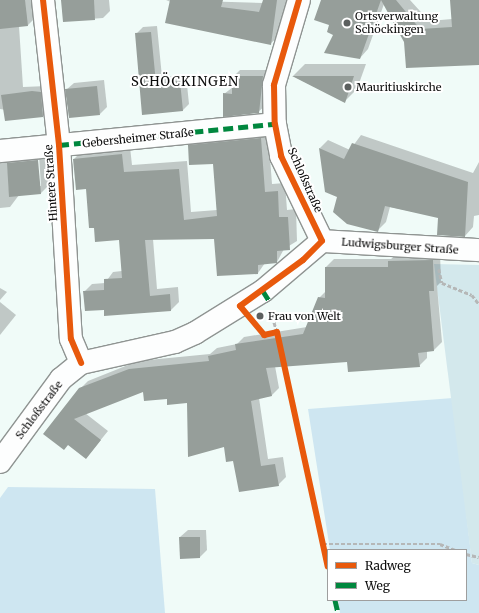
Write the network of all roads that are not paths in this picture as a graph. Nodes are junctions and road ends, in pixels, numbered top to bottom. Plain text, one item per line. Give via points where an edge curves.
1 (43, 0) edge
2 (299, 0) edge
3 (275, 124) junction
4 (59, 146) junction
5 (0, 152) edge
6 (322, 241) junction
7 (479, 250) edge
8 (81, 363) junction
9 (0, 462) edge

1 - 4 street, Hintere Straße
2 - 3 street, Schloßstraße via 274,85
3 - 4 street, Gebersheimer Straße
3 - 6 street, Schloßstraße via 280,156
4 - 5 street, Gebersheimer Straße
4 - 8 street, Hintere Straße via 71,339
6 - 7 street, Ludwigsburger Straße
6 - 8 street, Schloßstraße via 263,291 194,333 175,342
8 - 9 street, Schloßstraße via 61,379

